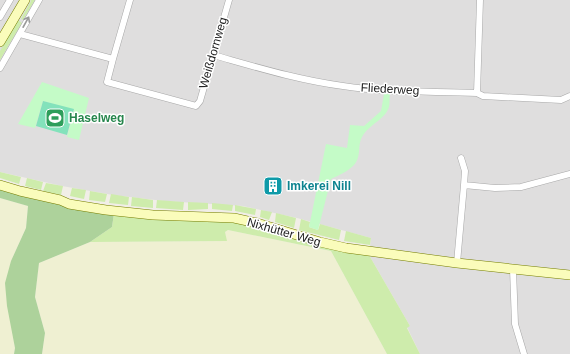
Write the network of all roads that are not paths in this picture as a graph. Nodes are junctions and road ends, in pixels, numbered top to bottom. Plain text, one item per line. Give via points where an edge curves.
1 (10, 0) edge
2 (25, 0) edge
3 (39, 0) edge
4 (130, 0) edge
5 (229, 0) edge
6 (480, 0) edge
7 (0, 17) edge
8 (20, 34) junction
9 (0, 42) edge
10 (213, 55) junction
11 (113, 59) junction
12 (0, 68) edge
13 (477, 93) junction
14 (570, 96) edge
15 (461, 158) dead end
16 (570, 174) edge
17 (0, 185) edge
18 (464, 185) junction
19 (457, 263) junction
20 (513, 269) junction
21 (570, 275) edge
22 (524, 354) edge

1 - 7 street
2 - 9 main road
8 -> 3 street
4 - 11 street
5 - 10 street, Weißdornweg
6 - 13 street
8 - 11 street
8 - 12 street
10 - 11 street, Weißdornweg via 197,106 107,82
10 - 13 street, Fliederweg via 288,76 345,87
13 - 14 street, Fliederweg via 486,96 560,100
15 - 18 street via 465,171
16 - 18 street via 530,186 513,188
17 - 19 main road, Nixhütter Weg via 85,207 153,215 234,218 346,248
18 - 19 street
19 - 20 main road, Nixhütter Weg
20 - 21 main road, Nixhütter Weg
20 - 22 street via 515,324

